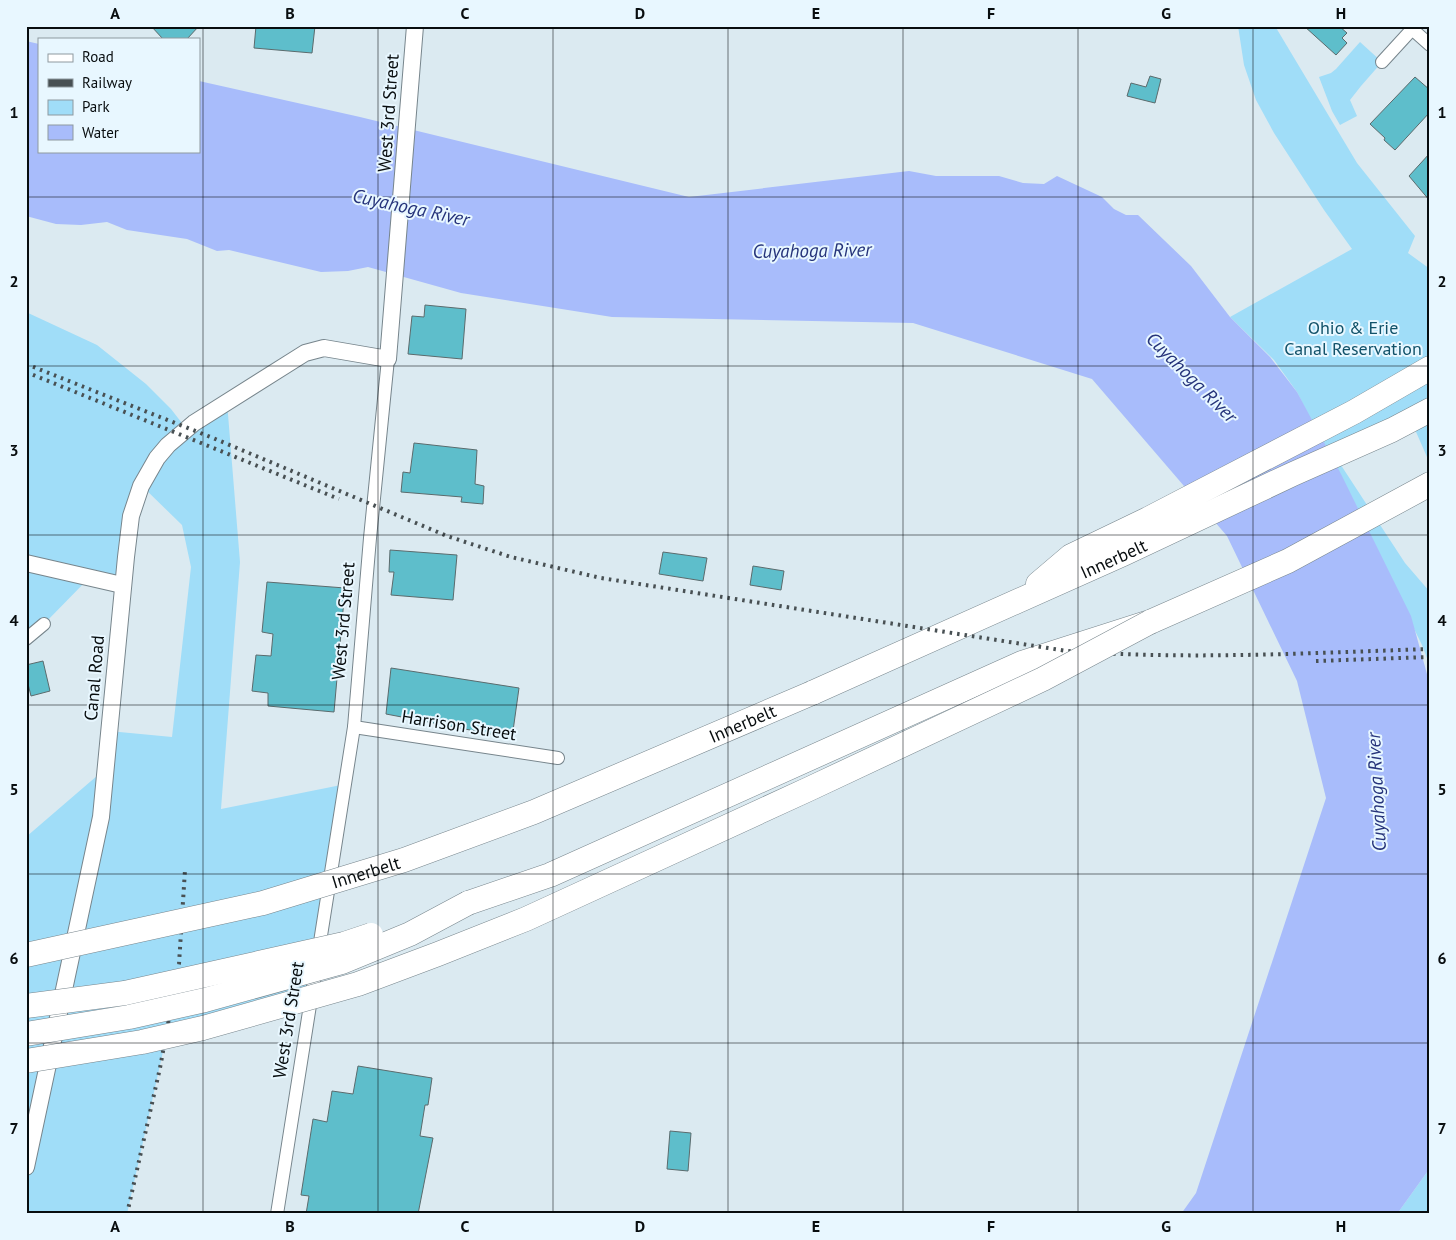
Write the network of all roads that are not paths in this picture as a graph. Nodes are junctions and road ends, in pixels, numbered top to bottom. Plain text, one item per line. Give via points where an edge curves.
1 (415, 26) edge
2 (1414, 28) edge
3 (1430, 45) edge
4 (1382, 62) dead end
5 (388, 359) junction
6 (1430, 368) edge
7 (1430, 410) edge
8 (1430, 484) edge
9 (26, 563) edge
10 (122, 585) junction
11 (1019, 600) junction
12 (1150, 622) junction
13 (44, 624) dead end
14 (26, 639) edge
15 (354, 727) junction
16 (558, 758) dead end
17 (468, 903) junction
18 (100, 938) junction
19 (26, 943) edge
20 (26, 955) edge
21 (26, 1006) edge
22 (26, 1034) edge
23 (26, 1061) edge
24 (26, 1167) edge
25 (277, 1214) edge

1 - 5 street, West 3rd Street
2 - 3 street
2 - 4 street
5 - 10 street, Canal Road via 324,348 304,353 209,413 177,438 157,458 141,486 131,516
5 - 15 street, West 3rd Street
6 - 11 highway via 1354,412 1071,556
7 - 11 highway, Innerbelt
8 - 12 highway via 1288,560
9 - 10 street
10 - 24 street, Canal Road via 101,817
11 - 18 highway, Innerbelt, bridge via 534,812 404,860 263,902
12 - 17 highway, bridge via 1022,663 550,875
12 - 23 highway, bridge via 1042,680 774,805 526,918 438,954 358,984 211,1026 142,1042
13 - 14 street
15 - 16 street, Harrison Street
15 - 25 street, West 3rd Street
17 - 21 highway, bridge via 344,944 126,993
17 - 22 highway, bridge via 410,934 342,962 206,1000
18 - 19 highway, bridge
18 - 20 highway, Innerbelt, bridge

